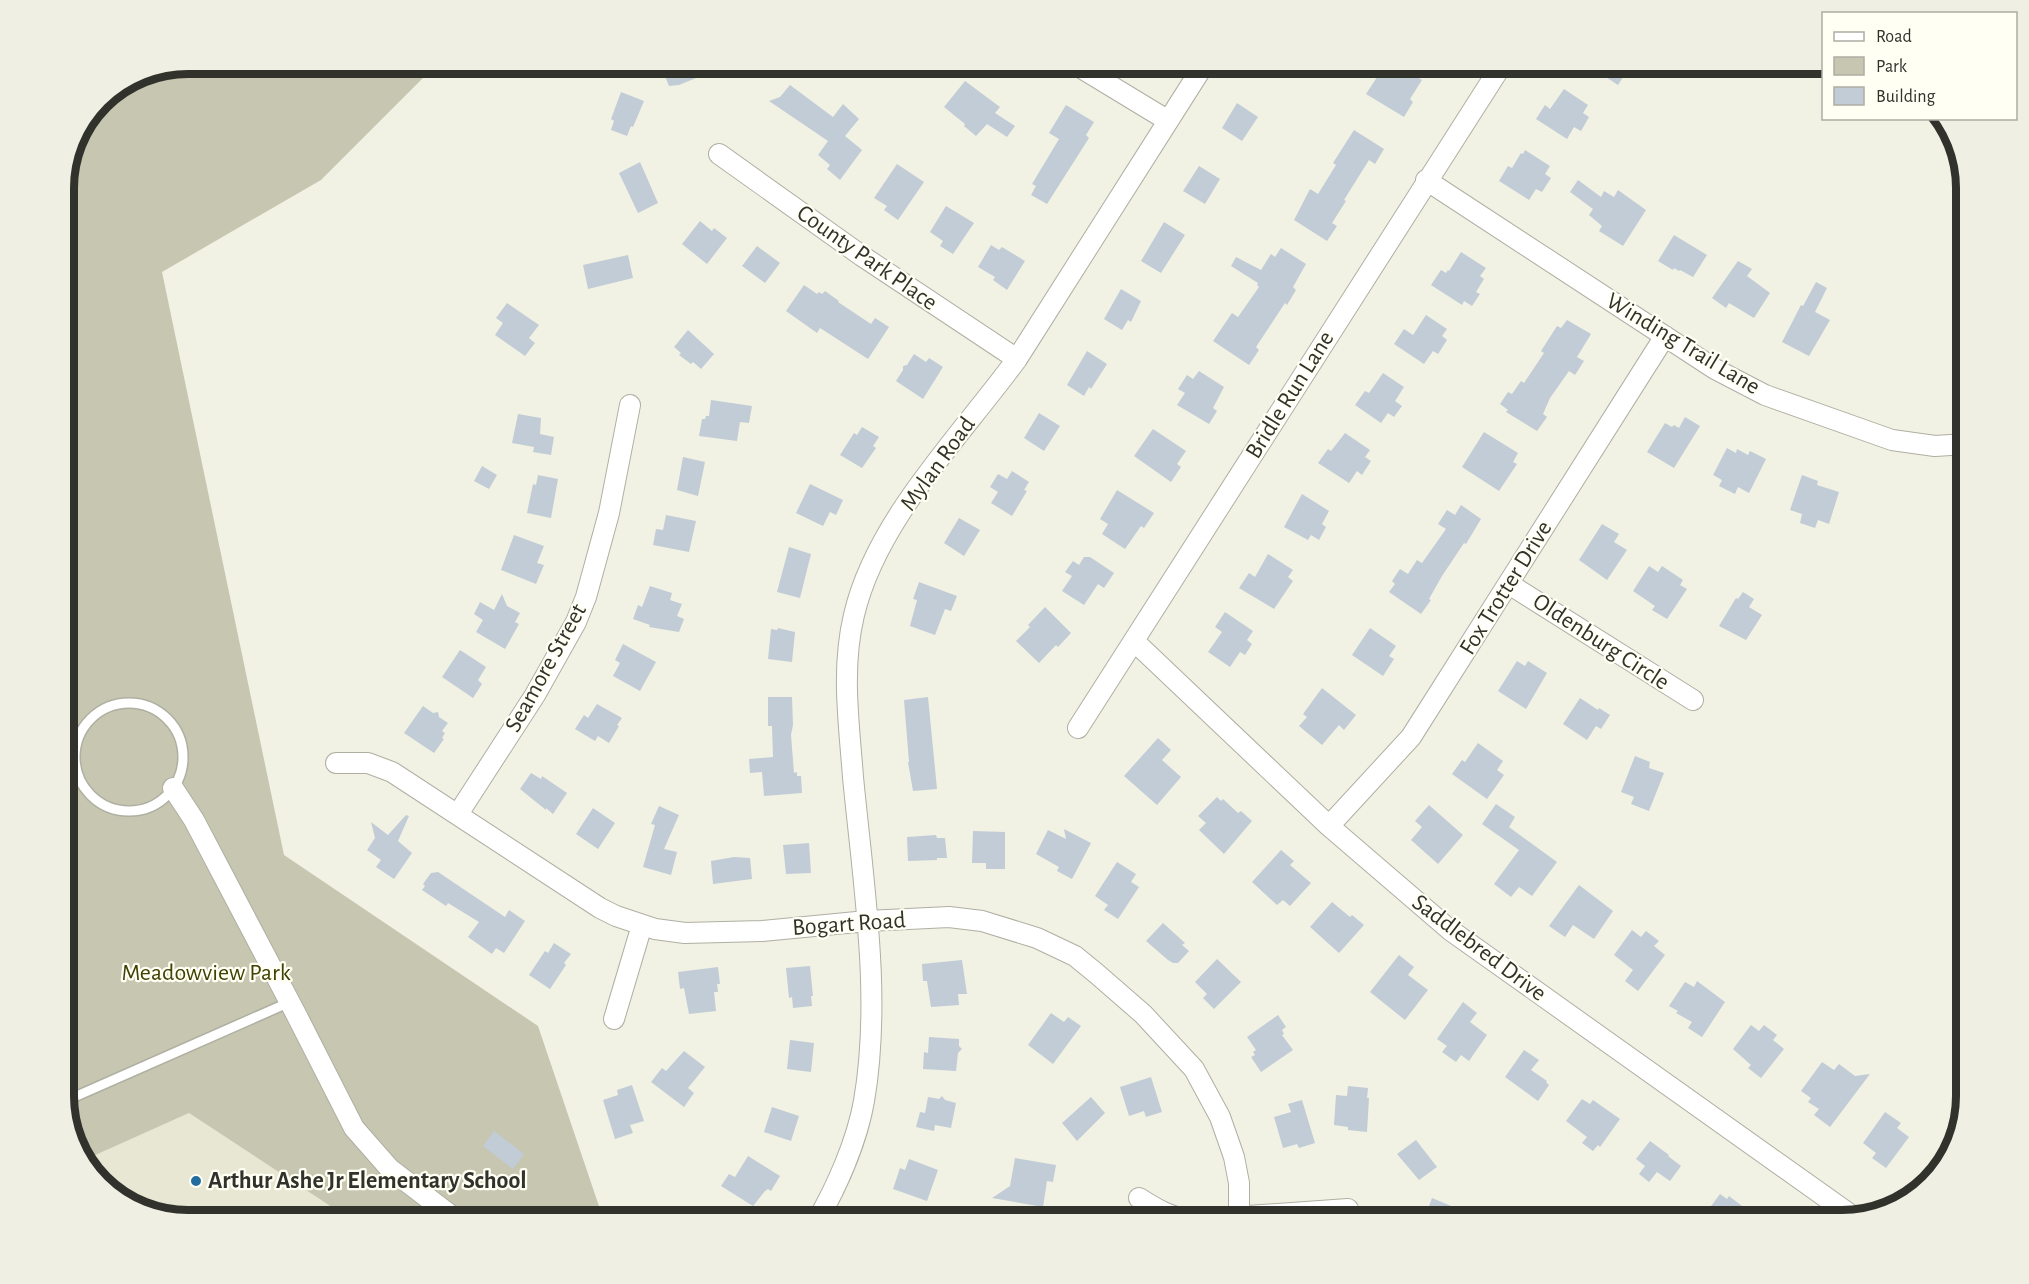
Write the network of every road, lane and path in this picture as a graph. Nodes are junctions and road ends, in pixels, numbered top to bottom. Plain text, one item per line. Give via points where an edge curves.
1 (1091, 74) edge
2 (1197, 74) edge
3 (1496, 74) edge
4 (1167, 120) junction
5 (719, 154) dead end
6 (1426, 180) junction
7 (1665, 336) junction
8 (1017, 359) junction
9 (630, 405) dead end
10 (1955, 445) edge
11 (1509, 584) junction
12 (1134, 641) junction
13 (1693, 700) dead end
14 (1078, 728) dead end
15 (336, 763) dead end
16 (173, 788) junction
17 (458, 814) junction
18 (1329, 826) junction
19 (867, 921) junction
20 (642, 925) junction
21 (290, 1002) junction
22 (614, 1019) dead end
23 (74, 1097) edge
24 (1139, 1198) dead end
25 (1348, 1209) dead end
26 (444, 1210) edge
27 (824, 1210) edge
28 (1159, 1210) edge
29 (1240, 1210) edge
30 (1337, 1210) edge
31 (1844, 1210) edge

1 - 4 street
2 - 4 street, Mylan Road
3 - 6 street, Bridle Run Lane
4 - 8 street, Mylan Road
5 - 8 street, County Park Place via 904,285
6 - 7 street, Winding Trail Lane
6 - 12 street, Bridle Run Lane
7 - 10 street, Winding Trail Lane via 1715,369 1765,395 1892,440
7 - 11 street, Fox Trotter Drive
8 - 19 street, Mylan Road via 957,434 887,535 864,581 854,614 847,704
9 - 17 street, Seamore Street via 609,513 576,622 536,695
11 - 13 street, Oldenburg Circle
11 - 18 street, Fox Trotter Drive via 1411,737
12 - 14 street, Bridle Run Lane
12 - 18 street, Saddlebred Drive
15 - 17 street, Bogart Road via 380,766
16 - 16 lane via 181,777 182,742 162,713 129,702 96,713 84,726 76,743 74,761 89,795 104,806 140,811 158,804
16 - 21 street via 194,820
17 - 20 street, Bogart Road via 600,908
18 - 31 street, Saddlebred Drive via 1450,930
19 - 20 street, Bogart Road via 707,934
19 - 27 street, Mylan Road via 871,1051 864,1103 848,1156
19 - 29 street, Bogart Road via 949,917 982,921 1037,938 1075,956 1143,1014 1194,1069 1220,1118 1234,1157
20 - 22 street
21 - 23 lane
21 - 26 street via 354,1128 390,1169
24 - 28 street
25 - 30 street

